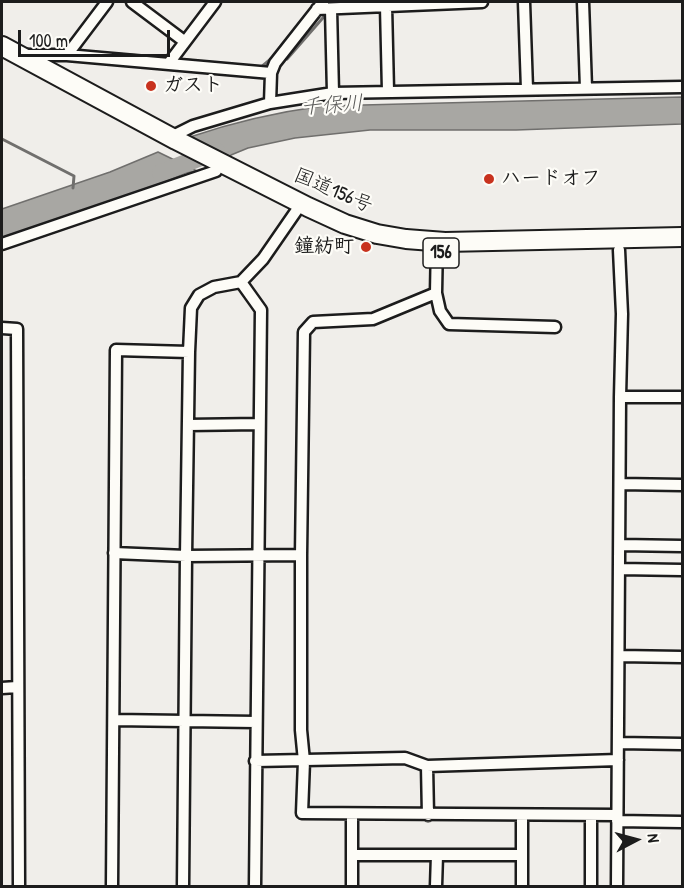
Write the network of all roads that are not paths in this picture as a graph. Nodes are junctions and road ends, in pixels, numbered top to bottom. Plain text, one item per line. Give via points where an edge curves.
1 (107, 2) edge
2 (132, 2) edge
3 (214, 2) edge
4 (483, 2) edge
5 (524, 2) edge
6 (583, 2) edge
7 (430, 3) edge
8 (386, 6) junction
9 (324, 7) edge
10 (184, 41) junction
11 (2, 46) edge
12 (20, 55) junction
13 (67, 55) junction
14 (2, 59) edge
15 (169, 63) junction
16 (271, 73) junction
17 (682, 87) edge
18 (586, 88) junction
19 (527, 89) junction
20 (388, 92) junction
21 (333, 93) junction
22 (270, 103) junction
23 (171, 141) junction
24 (215, 167) junction
25 (298, 208) junction
26 (682, 237) edge
27 (2, 244) edge
28 (437, 247) junction
29 (682, 248) edge
30 (620, 250) junction
31 (241, 282) junction
32 (436, 293) junction
33 (555, 327) dead end
34 (2, 328) edge
35 (189, 352) junction
36 (620, 397) junction
37 (682, 397) edge
38 (259, 424) junction
39 (188, 425) junction
40 (620, 484) junction
41 (682, 484) edge
42 (620, 545) junction
43 (682, 546) edge
44 (114, 553) junction
45 (257, 555) junction
46 (301, 555) junction
47 (186, 556) junction
48 (619, 569) junction
49 (682, 570) edge
50 (619, 656) junction
51 (682, 657) edge
52 (17, 687) junction
53 (2, 688) edge
54 (114, 720) junction
55 (184, 721) junction
56 (256, 722) junction
57 (618, 744) junction
58 (682, 744) edge
59 (618, 760) junction
60 (255, 761) junction
61 (304, 761) junction
62 (427, 766) junction
63 (352, 814) junction
64 (428, 815) junction
65 (522, 815) junction
66 (591, 815) junction
67 (617, 818) junction
68 (682, 822) edge
69 (352, 855) junction
70 (436, 855) junction
71 (522, 855) junction
72 (19, 886) edge
73 (112, 886) edge
74 (183, 886) edge
75 (255, 886) edge
76 (352, 886) edge
77 (436, 886) edge
78 (522, 886) edge
79 (591, 886) edge
80 (617, 886) edge

1 - 13 street
2 - 10 street
3 - 10 street
4 - 7 street
5 - 19 street
6 - 18 street
7 - 8 street
8 - 9 street
8 - 20 street
9 - 16 street via 275,63
9 - 21 street
10 - 15 street
11 - 12 highway, 国道156号 / 156
12 - 13 street
12 - 23 highway, 国道156号 / 156
13 - 15 street
14 - 23 highway, 国道156号 / 156
15 - 16 street
16 - 22 street
17 - 18 street
18 - 19 street
19 - 20 street
20 - 21 street
21 - 22 street
22 - 23 street via 193,126
23 - 24 highway, 国道156号 / 156
24 - 25 highway, 国道156号 / 156
24 - 27 street
25 - 28 highway, 国道156号 / 156 via 338,231 374,243 405,249
25 - 31 street via 263,259
26 - 28 highway, 国道156号 / 156
28 - 30 highway, 国道156号 / 156
28 - 32 street
29 - 30 highway, 国道156号 / 156
30 - 36 street
31 - 35 street via 214,287 200,295 191,308
31 - 38 street via 261,310
32 - 33 street via 440,311 449,324
32 - 46 street via 373,319 313,322 304,332
34 - 52 street via 17,329
35 - 39 street
35 - 44 street via 116,350
36 - 37 street
36 - 40 street
38 - 39 street
38 - 45 street
39 - 47 street
40 - 41 street
40 - 42 street
42 - 43 street
42 - 48 street
44 - 47 street
44 - 54 street
45 - 46 street
45 - 47 street
45 - 56 street
46 - 61 street
47 - 55 street
48 - 49 street
48 - 50 street
50 - 51 street
50 - 57 street
52 - 53 street
52 - 72 street
54 - 55 street
54 - 73 street
55 - 56 street
55 - 74 street
56 - 60 street
57 - 58 street
57 - 59 street
59 - 62 street
59 - 67 street
60 - 61 street
60 - 75 street
61 - 62 street via 405,758
61 - 63 street via 302,813
62 - 64 street
63 - 64 street
63 - 69 street
64 - 65 street
65 - 66 street
65 - 71 street
66 - 67 street
66 - 79 street
67 - 68 street
67 - 80 street
69 - 70 street
69 - 76 street
70 - 71 street
70 - 77 street
71 - 78 street

